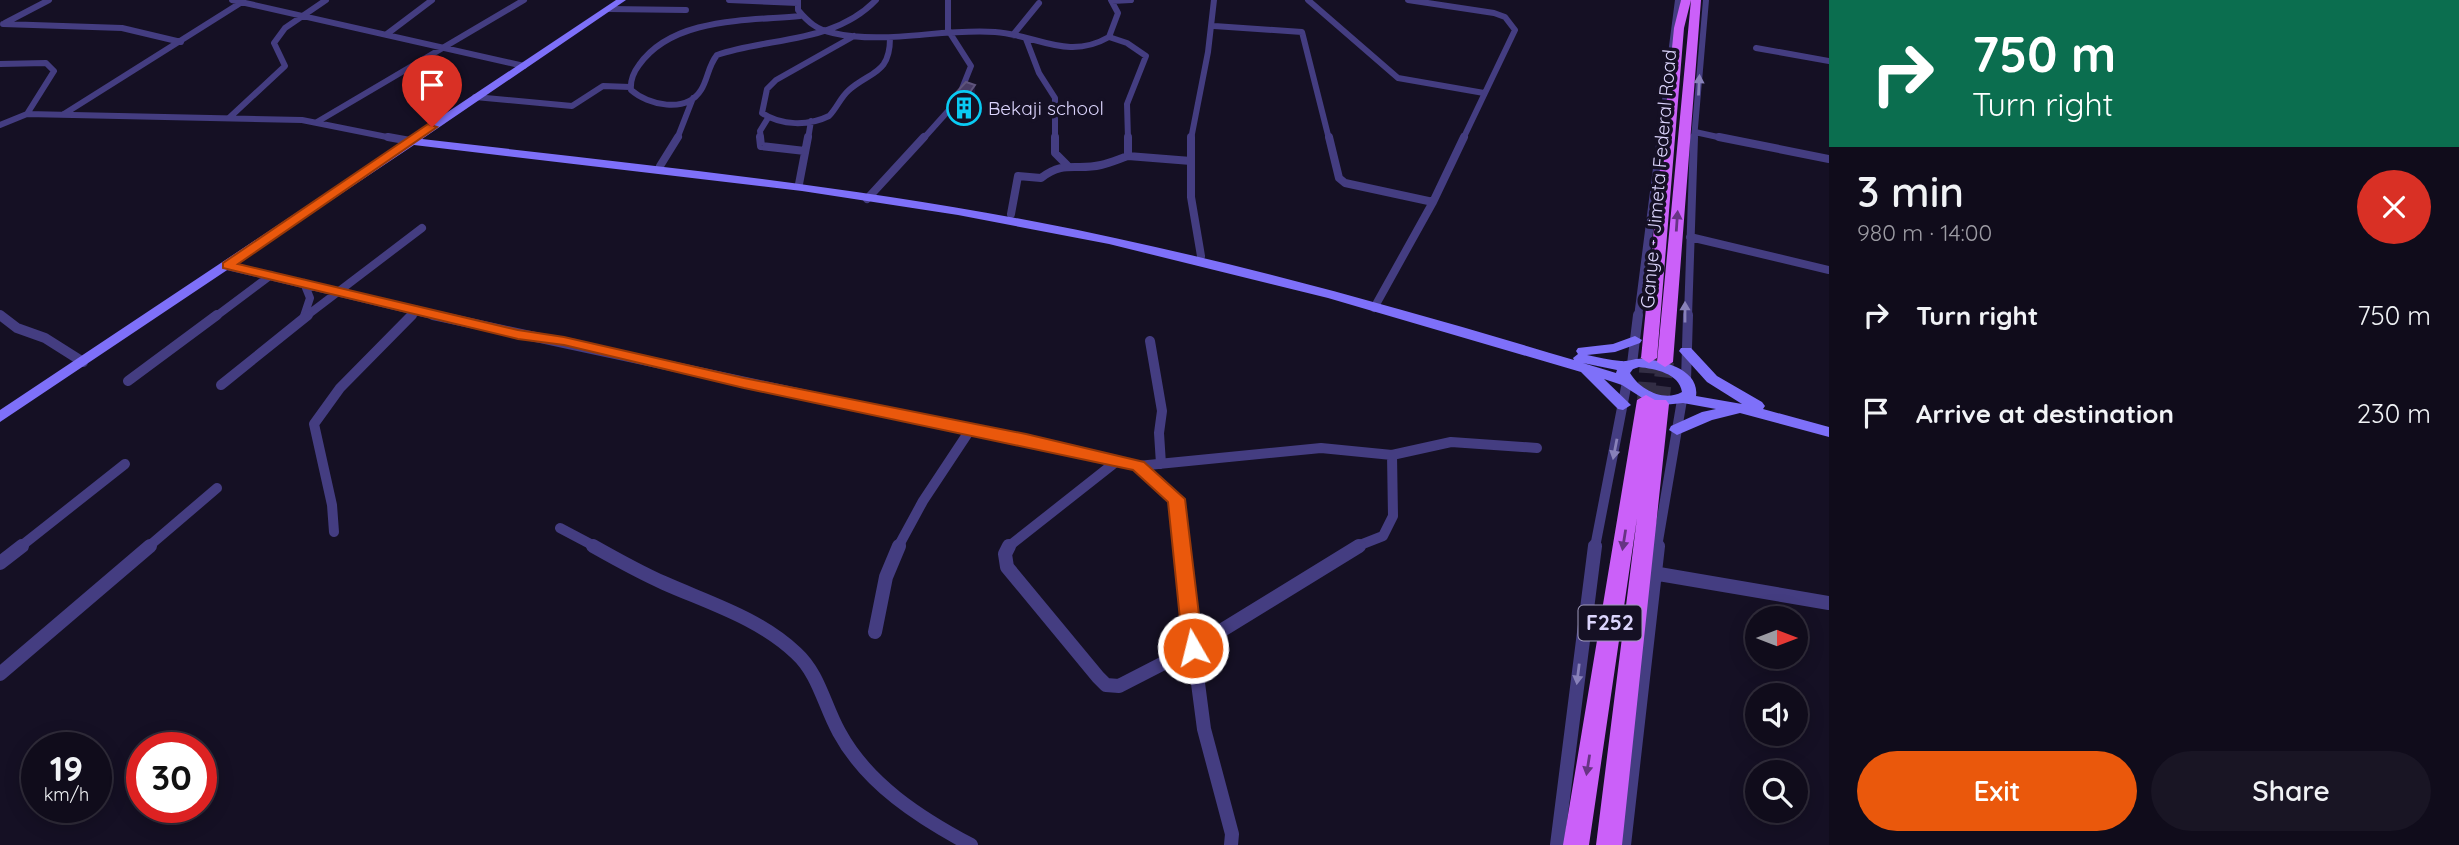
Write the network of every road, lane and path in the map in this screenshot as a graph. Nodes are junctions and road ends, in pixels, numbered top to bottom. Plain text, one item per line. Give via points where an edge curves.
1 (49, 0) edge
2 (232, 0) edge
3 (326, 0) edge
4 (432, 0) edge
5 (524, 0) edge
6 (622, 0) edge
7 (729, 0) edge
8 (876, 0) edge
9 (948, 0) edge
10 (1112, 0) edge
11 (1130, 0) edge
12 (1214, 0) edge
13 (1308, 0) edge
14 (1409, 0) edge
15 (1678, 0) edge
16 (1686, 0) edge
17 (1696, 0) edge
18 (1706, 0) edge
19 (798, 1) edge
20 (242, 2) junction
21 (1039, 3) dead end
22 (609, 9) junction
23 (686, 10) dead end
24 (800, 16) junction
25 (305, 17) junction
26 (1, 26) edge
27 (1214, 26) junction
28 (822, 29) junction
29 (947, 33) junction
30 (387, 34) junction
31 (1013, 35) junction
32 (854, 36) junction
33 (1109, 37) junction
34 (890, 38) junction
35 (1026, 39) junction
36 (181, 42) junction
37 (444, 48) junction
38 (1756, 48) dead end
39 (1829, 61) edge
40 (0, 64) edge
41 (524, 66) junction
42 (630, 88) junction
43 (1485, 93) junction
44 (475, 97) junction
45 (693, 98) junction
46 (27, 114) junction
47 (64, 114) junction
48 (229, 118) junction
49 (768, 118) junction
50 (811, 121) junction
51 (317, 122) junction
52 (0, 125) edge
53 (432, 127) junction
54 (1695, 132) junction
55 (414, 138) junction
56 (434, 141) junction
57 (395, 143) junction
58 (805, 151) junction
59 (1128, 156) junction
60 (1829, 159) edge
61 (1191, 161) junction
62 (601, 162) junction
63 (1067, 164) junction
64 (660, 166) junction
65 (799, 184) junction
66 (870, 196) junction
67 (1433, 202) junction
68 (1010, 214) junction
69 (422, 228) dead end
70 (1689, 237) junction
71 (1201, 256) junction
72 (228, 265) junction
73 (1829, 270) edge
74 (271, 275) junction
75 (304, 283) junction
76 (340, 291) junction
77 (1375, 305) junction
78 (417, 310) junction
79 (0, 315) edge
80 (303, 318) junction
81 (1635, 340) junction
82 (1150, 341) dead end
83 (1556, 351) junction
84 (1686, 351) junction
85 (1649, 358) tunnel mouth
86 (83, 362) junction
87 (1665, 362) tunnel mouth
88 (1574, 364) junction
89 (1628, 373) junction
90 (128, 381) dead end
91 (221, 385) dead end
92 (1685, 391) junction
93 (1623, 405) junction
94 (1750, 408) junction
95 (0, 417) edge
96 (1829, 425) edge
97 (970, 430) junction
98 (1677, 430) junction
99 (1829, 432) edge
100 (1537, 449) dead end
101 (1392, 455) junction
102 (1117, 461) junction
103 (125, 464) dead end
104 (1161, 464) junction
105 (1139, 466) junction
106 (217, 488) dead end
107 (560, 528) dead end
108 (334, 532) dead end
109 (0, 563) edge
110 (1653, 573) junction
111 (1829, 603) edge
112 (875, 632) dead end
113 (1193, 648) junction
114 (0, 674) edge
115 (971, 845) edge
116 (1231, 845) edge
117 (1557, 845) edge
118 (1576, 845) edge
119 (1609, 845) edge
120 (1624, 845) edge

1 - 26 street
2 - 20 street
3 - 25 street
4 - 30 street
5 - 37 street
6 - 22 main road
7 - 19 street
8 - 28 street via 866,11
9 - 29 street
10 - 11 street
10 - 33 street via 1118,13
12 - 27 street
13 - 43 street via 1398,78
14 - 43 street via 1494,13 1509,21 1515,30
15 - 81 street
16 - 85 main road, Ganye - Jimeta Federal Road via 1679,28
87 -> 17 main road, Ganye - Jimeta Federal Road
54 -> 18 street
19 - 24 street
20 - 25 street
20 - 36 street
21 - 31 street
22 - 23 street
22 - 41 main road
24 - 28 street
24 - 42 street via 675,34 651,46 639,61
25 - 30 street
25 - 48 street via 285,28 274,43 285,66
26 - 36 street via 122,28
27 - 61 street via 1191,139
27 - 67 street via 1302,32 1339,178
28 - 32 street
28 - 45 street via 782,43 717,55
29 - 31 street
29 - 34 street
29 - 66 street via 971,66 966,85 957,101
30 - 37 street
31 - 35 street
32 - 34 street
32 - 49 street via 776,80 763,103 762,113
33 - 35 street via 1079,49
33 - 59 street via 1146,56 1127,104
34 - 50 street via 889,59 882,69 841,97 834,113
35 - 63 street via 1055,98 1055,153
36 - 47 street
37 - 41 street
37 - 51 street
38 - 39 street
40 - 46 street via 46,63 54,71
41 - 44 main road
42 - 44 street via 603,86 572,106
42 - 45 street via 636,96 658,103
43 - 67 street
44 - 53 main road
45 - 64 street via 677,139
46 - 47 street
46 - 52 street
47 - 48 street
48 - 51 street
49 - 50 street
49 - 58 street via 760,131 761,146
50 - 58 street
51 - 57 street
53 - 55 main road
53 - 56 main road
54 - 60 street
54 - 70 street
55 - 56 main road
55 - 57 main road
56 - 57 main road
56 - 62 main road
57 - 72 main road
58 - 65 street
59 - 61 street
59 - 63 street via 1099,166
61 - 71 street via 1191,212
62 - 64 main road
62 - 66 main road
63 - 68 street via 1045,177 1015,178
64 - 65 main road
65 - 66 main road
66 - 68 main road
66 - 77 main road via 1119,243
67 - 77 street
68 - 71 main road
69 - 76 street
70 - 73 street
84 -> 70 street
71 - 77 main road
72 - 74 street
72 - 86 main road
74 - 75 street
74 - 90 street
75 - 76 street
75 - 80 street via 310,298
76 - 78 street
76 - 80 street
77 - 83 main road
77 - 88 main road
78 - 97 street
78 - 108 street via 340,388 314,424 323,477 335,508
79 - 86 street
80 - 91 street
81 - 83 main road via 1608,349
81 - 89 street
82 - 104 street via 1162,411
83 - 89 main road
84 - 92 street
84 - 94 main road via 1712,379
86 - 95 main road
88 - 89 main road
88 - 93 main road via 1600,381
89 - 92 main road via 1664,368
89 - 92 main road via 1658,399
89 - 93 street
92 - 94 main road
92 - 98 street
93 -> 117 street via 1592,561
94 - 96 main road
94 - 98 main road via 1709,416
94 - 99 main road
97 - 102 street
97 - 112 street via 928,491 891,564
98 - 110 street
100 - 101 street via 1451,442
101 - 104 street via 1321,448
101 - 113 street via 1393,516 1383,536 1353,548 1276,593
102 - 105 street
102 - 113 street via 1010,544 1005,554 1007,567 1106,685 1119,686
103 - 109 street
104 - 105 street
105 - 113 street via 1176,499
106 - 114 street
107 - 115 street via 648,576 727,607 797,654 821,688 844,740 879,780 911,811
110 - 111 street
110 - 120 street
113 - 116 street via 1204,729
119 -> 118 main road, F252 via 1653,402

